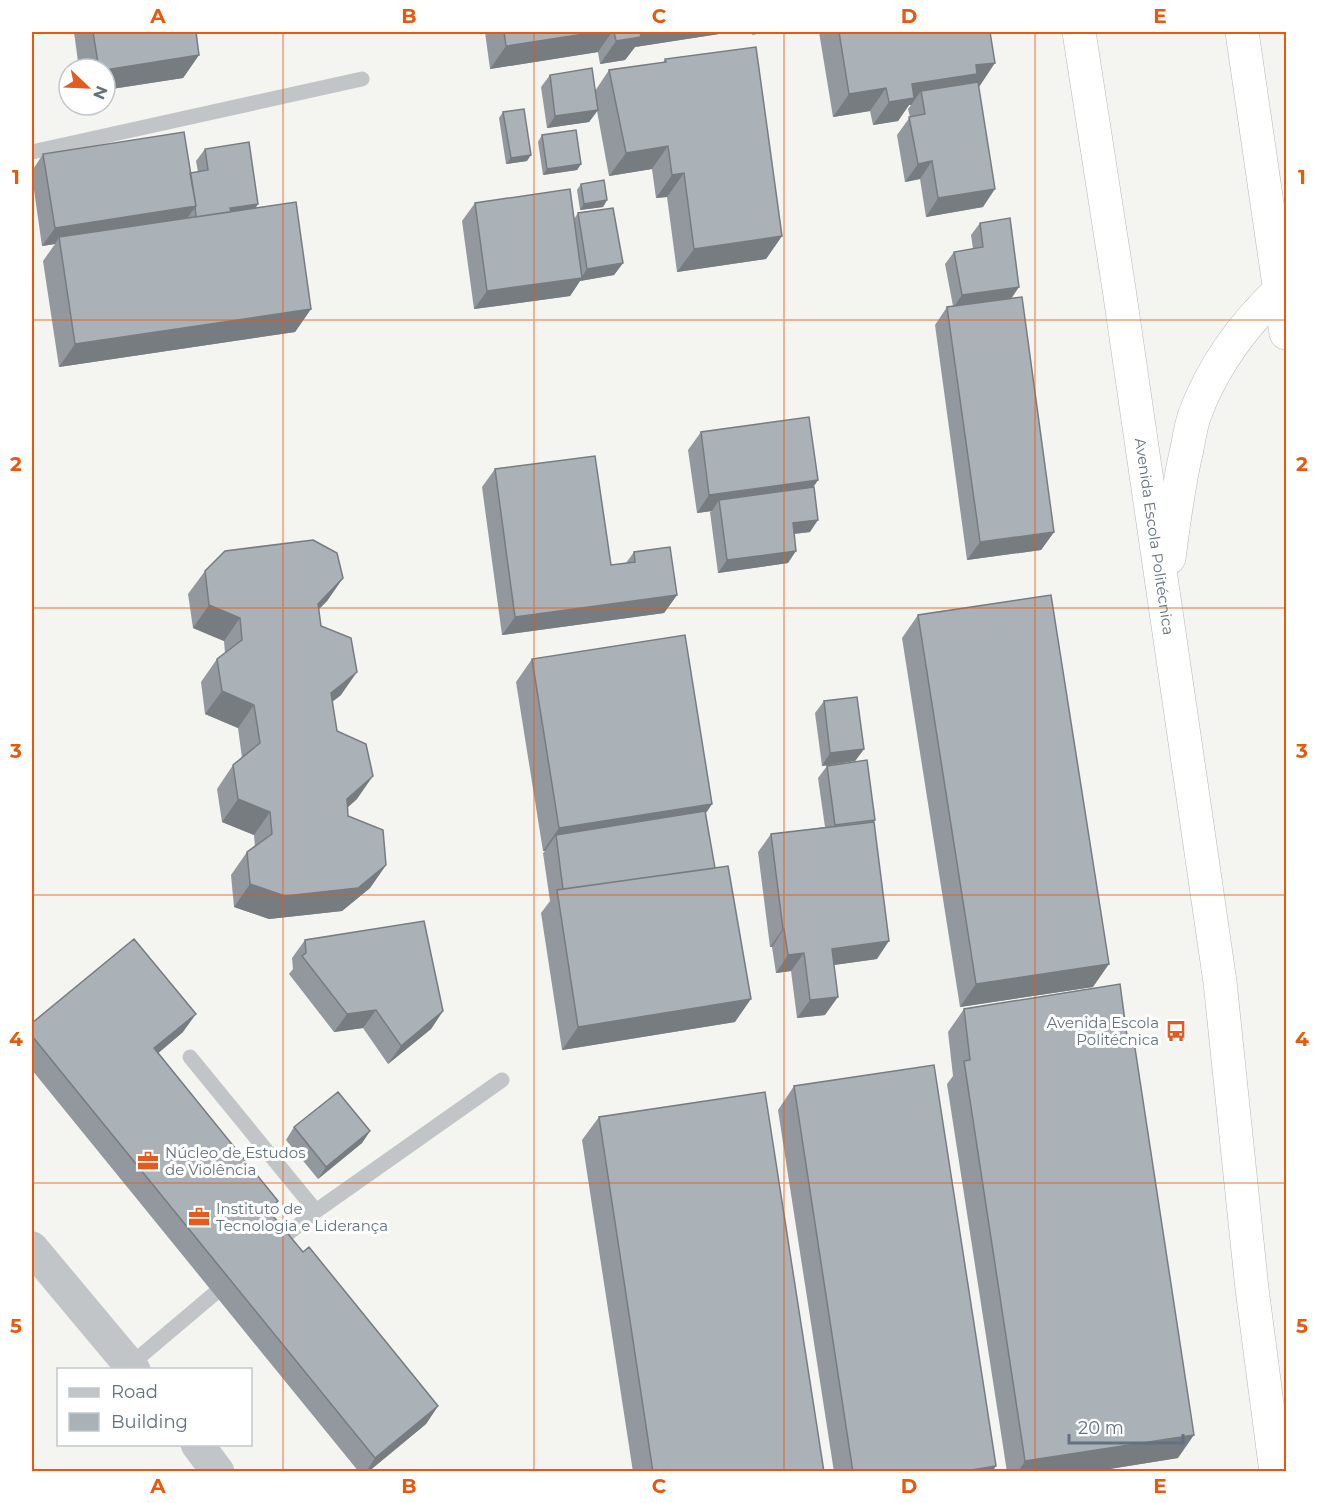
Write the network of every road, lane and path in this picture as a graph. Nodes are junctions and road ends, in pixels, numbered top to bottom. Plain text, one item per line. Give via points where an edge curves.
1 (1079, 32) edge
2 (1242, 32) edge
3 (362, 79) dead end
4 (32, 152) edge
5 (1280, 290) junction
6 (1287, 333) edge
7 (1164, 604) junction
8 (190, 1057) dead end
9 (502, 1080) dead end
10 (316, 1211) junction
11 (272, 1247) edge
12 (32, 1248) edge
13 (214, 1294) dead end
14 (132, 1367) edge
15 (199, 1446) edge
16 (219, 1472) edge
17 (1276, 1472) edge

1 - 7 highway, Avenida Escola Politécnica
2 - 5 highway
3 - 4 lane
5 - 6 highway
5 - 7 highway via 1233,342 1194,415 1177,491
7 - 17 highway, Avenida Escola Politécnica via 1220,982 1250,1277
8 - 10 lane
9 - 10 lane
10 - 11 lane
12 - 14 street
13 - 14 lane
15 - 16 street

